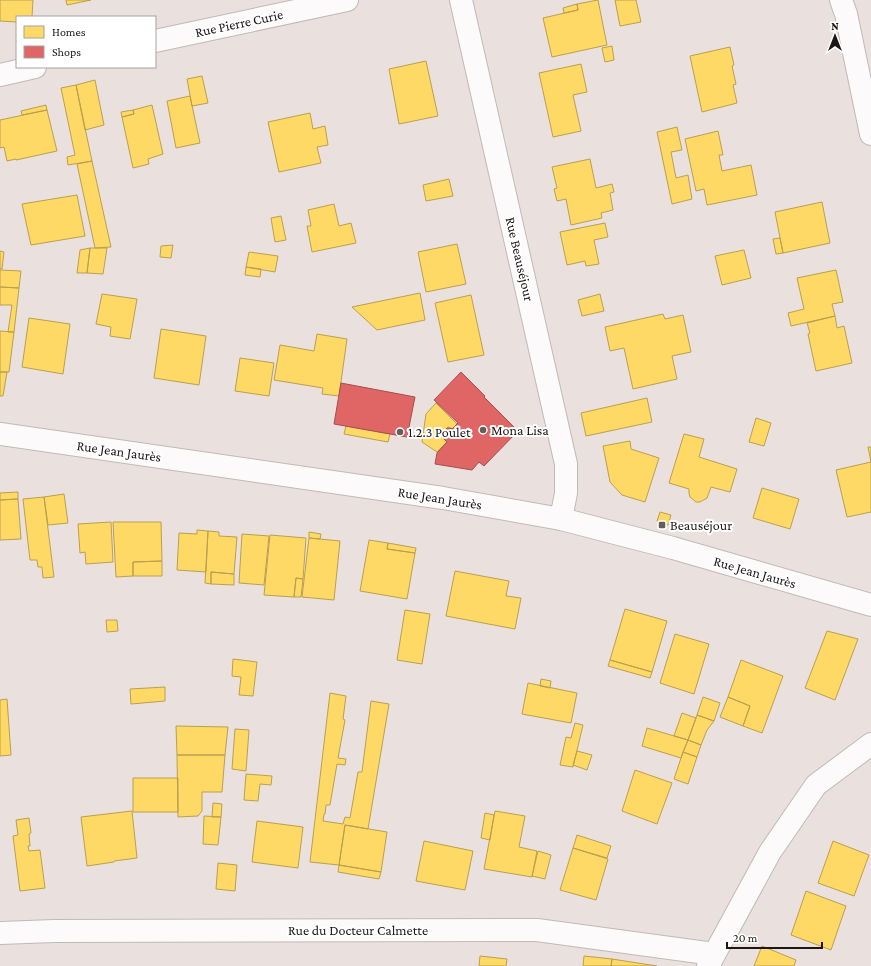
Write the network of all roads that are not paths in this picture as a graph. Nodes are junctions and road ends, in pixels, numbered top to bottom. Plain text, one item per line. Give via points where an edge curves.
1 (347, 0) edge
2 (462, 0) edge
3 (841, 0) edge
4 (156, 41) edge
5 (30, 68) edge
6 (0, 74) edge
7 (871, 134) edge
8 (0, 434) edge
9 (561, 519) junction
10 (871, 605) edge
11 (871, 744) edge
12 (0, 933) edge
13 (711, 960) edge

1 - 4 street, Rue Pierre Curie
2 - 9 street, Rue Beauséjour via 566,464 566,493
3 - 7 street
5 - 6 street
8 - 9 street, Rue Jean Jaurès via 444,498
9 - 10 street, Rue Jean Jaurès
11 - 13 street via 816,785 770,852
12 - 13 street, Rue du Docteur Calmette via 62,930 537,930

